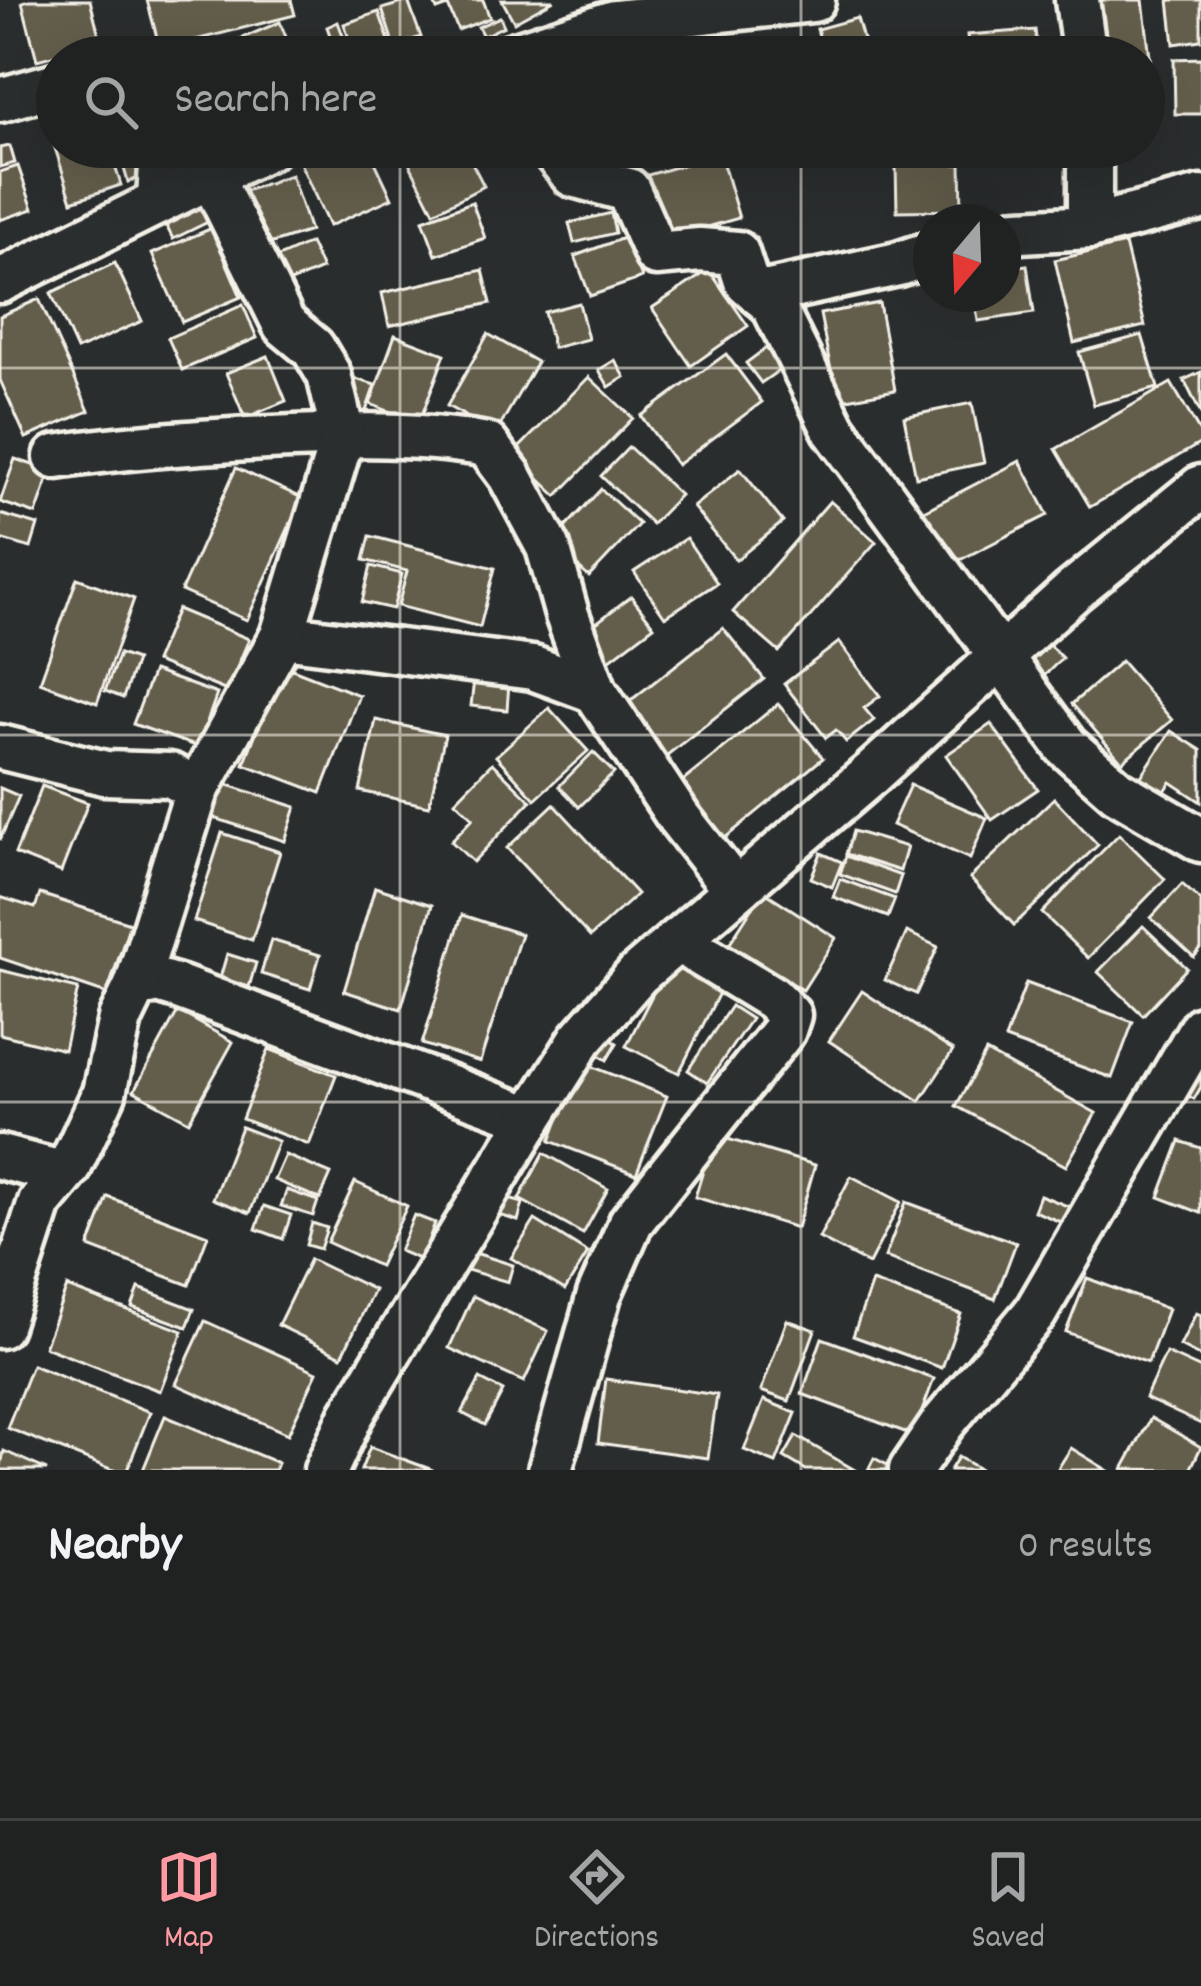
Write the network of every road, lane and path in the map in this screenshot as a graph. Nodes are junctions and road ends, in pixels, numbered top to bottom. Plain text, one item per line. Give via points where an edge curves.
1 (813, 0) edge
2 (1077, 0) edge
3 (607, 11) edge
4 (556, 36) edge
5 (1082, 36) edge
6 (36, 90) edge
7 (0, 100) edge
8 (161, 168) edge
9 (223, 168) edge
10 (567, 168) edge
11 (1090, 168) edge
12 (210, 174) junction
13 (1201, 198) edge
14 (159, 200) junction
15 (1090, 227) junction
16 (1021, 231) edge
17 (913, 259) edge
18 (0, 281) edge
19 (760, 293) junction
20 (344, 435) junction
21 (56, 457) dead end
22 (1201, 488) edge
23 (282, 636) junction
24 (998, 656) junction
25 (595, 691) junction
26 (0, 747) edge
27 (197, 790) junction
28 (1201, 840) edge
29 (734, 888) junction
30 (677, 940) junction
31 (136, 986) junction
32 (1201, 1028) edge
33 (531, 1118) junction
34 (0, 1157) edge
35 (69, 1168) junction
36 (0, 1326) edge
37 (326, 1470) edge
38 (550, 1470) edge
39 (911, 1470) edge

1 - 3 street
2 - 5 street
3 - 4 street
6 - 7 street
8 - 14 street
9 - 12 street
10 - 19 street via 628,190 656,254 737,254
11 - 15 street
12 - 14 street
12 - 20 street via 284,325 313,348 329,375
13 - 15 street
14 - 18 street
15 - 16 street
17 - 19 street
19 - 24 street via 773,304 834,429
20 - 21 street
20 - 23 street
20 - 25 street via 487,445 548,547
22 - 24 street
23 - 25 street via 533,668
23 - 27 street
24 - 28 street via 1066,746 1117,791
24 - 29 street
25 - 29 street
26 - 27 street via 105,773 170,775
27 - 31 street
29 - 30 street
30 - 33 street via 581,1039
30 - 38 street via 789,1015 631,1222 599,1295
31 - 33 street via 181,988
31 - 35 street via 104,1093
32 - 39 street via 1035,1313
33 - 37 street
34 - 35 street
35 - 36 street via 40,1203

